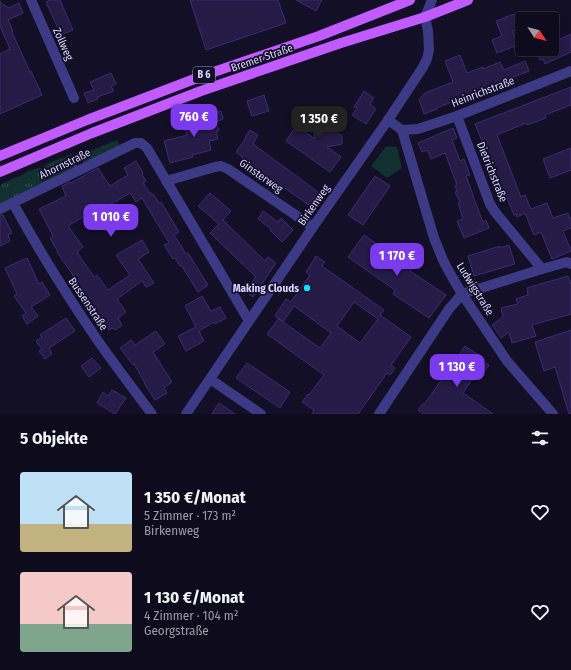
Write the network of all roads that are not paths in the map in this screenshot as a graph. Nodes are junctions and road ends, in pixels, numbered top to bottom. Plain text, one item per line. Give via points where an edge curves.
1 (30, 0) edge
2 (410, 0) edge
3 (432, 0) edge
4 (468, 0) edge
5 (425, 17) junction
6 (571, 71) edge
7 (74, 98) dead end
8 (457, 116) junction
9 (388, 120) junction
10 (402, 130) junction
11 (0, 156) edge
12 (0, 172) edge
13 (166, 181) junction
14 (13, 203) junction
15 (0, 209) edge
16 (313, 227) junction
17 (571, 264) edge
18 (542, 269) junction
19 (462, 294) junction
20 (249, 321) junction
21 (210, 379) junction
22 (152, 414) edge
23 (186, 414) edge
24 (261, 414) edge
25 (379, 414) edge
26 (553, 414) edge

1 - 7 street, Zollweg
2 - 11 main road, Bremer Straße / B 6 via 319,36 205,75
3 - 5 street
4 - 5 main road, Bremer Straße / B 6
5 - 9 street, Birkenweg via 429,40 427,59
5 - 12 main road, Bremer Straße / B 6 via 341,43 201,92 92,133
6 - 8 street, Heinrichstraße
8 - 10 street, Heinrichstraße via 418,129
8 - 18 street, Dietrichstraße via 490,204
9 - 10 street
9 - 16 street, Birkenweg
10 - 19 street, Ludwigstraße via 438,249
13 - 14 street, Ahornstraße via 147,148 141,143 135,143
13 - 16 street, Ginsterweg via 215,167 228,168
13 - 20 street
14 - 15 street, Ahornstraße
14 - 22 street, Bussenstraße via 69,298
16 - 20 street, Birkenweg
17 - 18 street via 567,262
18 - 19 street
19 - 25 street via 449,309
19 - 26 street, Ludwigstraße via 507,361
20 - 21 street, Birkenweg
21 - 23 street, Birkenweg
21 - 24 street

